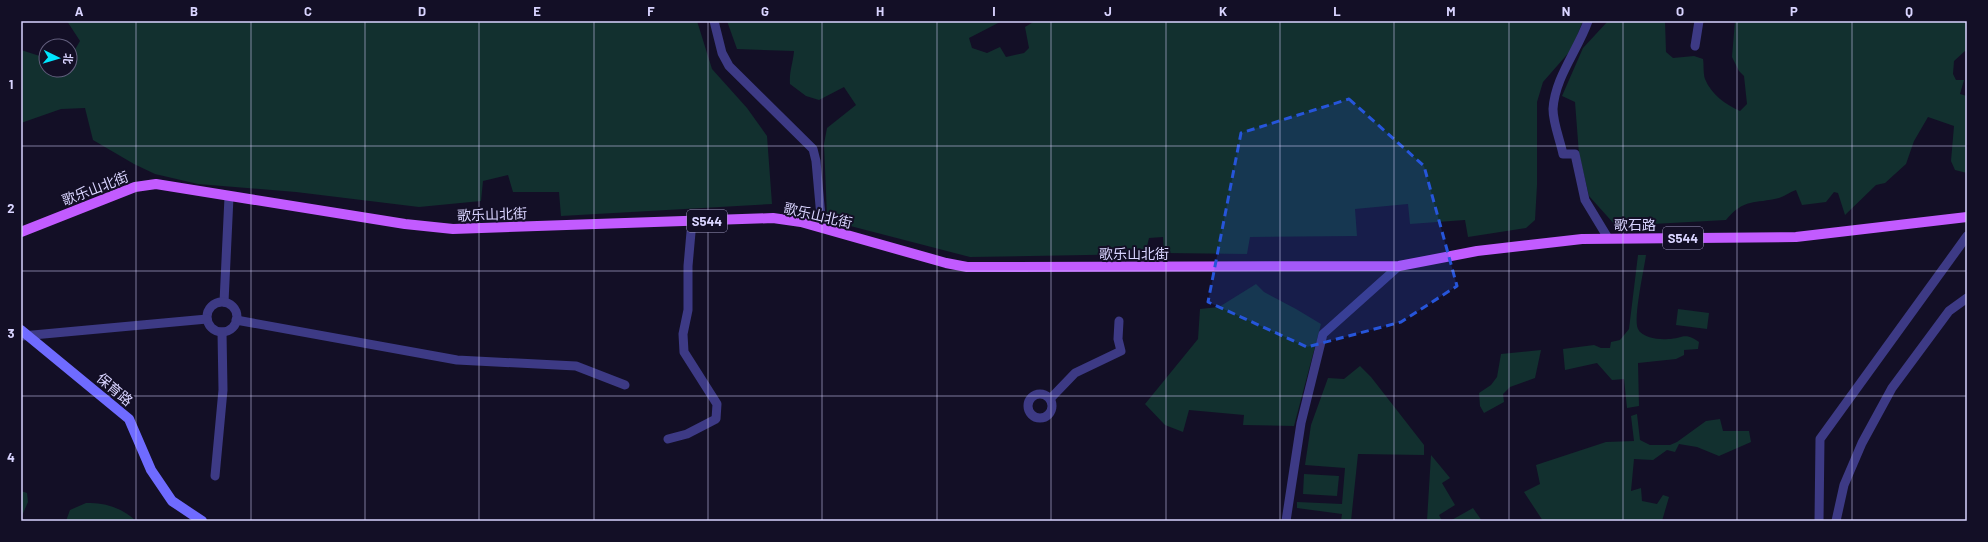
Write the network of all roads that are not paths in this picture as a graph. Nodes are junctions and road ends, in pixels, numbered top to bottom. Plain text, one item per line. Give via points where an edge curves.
1 (714, 21) edge
2 (1588, 21) edge
3 (1699, 21) edge
4 (1695, 46) dead end
5 (229, 197) junction
6 (1967, 217) edge
7 (692, 221) junction
8 (822, 228) junction
9 (21, 232) edge
10 (1967, 236) edge
11 (1608, 238) junction
12 (1399, 266) junction
13 (1967, 298) edge
14 (224, 302) junction
15 (207, 319) junction
16 (236, 320) junction
17 (1118, 321) dead end
18 (222, 332) junction
19 (24, 334) edge
20 (625, 385) dead end
21 (1050, 399) dead end
22 (668, 439) dead end
23 (215, 476) dead end
24 (202, 521) edge
25 (1286, 521) edge
26 (1819, 521) edge
27 (1836, 521) edge

1 - 8 street via 722,53 729,66 813,149
2 - 11 street via 1555,93 1553,110 1563,154 1575,154 1585,200
3 - 4 street
5 - 7 main road, 歌乐山北街 / S544 via 453,229
5 - 9 main road, 歌乐山北街 / S544 via 156,184 135,187
5 - 14 street
6 - 11 main road, 歌石路 / S544 via 1796,237
7 - 8 main road, 歌乐山北街 / S544 via 773,218
7 - 22 street via 688,310 683,334 684,352 716,404 716,419 687,434
8 - 12 main road, 歌乐山北街 / S544 via 967,267
10 - 26 street via 1820,439
11 - 12 main road, 歌石路 / S544 via 1477,251
12 - 25 street via 1323,334 1300,423
13 - 27 street via 1949,311 1892,388 1862,443 1844,485
14 - 15 street via 212,305 207,313
14 - 16 street via 234,308
15 - 18 street via 211,328
15 - 19 street
16 - 18 street via 229,330
16 - 20 street via 457,360 576,366
17 - 21 street via 1121,351 1075,373
18 - 23 street via 223,390
19 - 24 main road, 保育路 via 129,419 151,470 172,501

